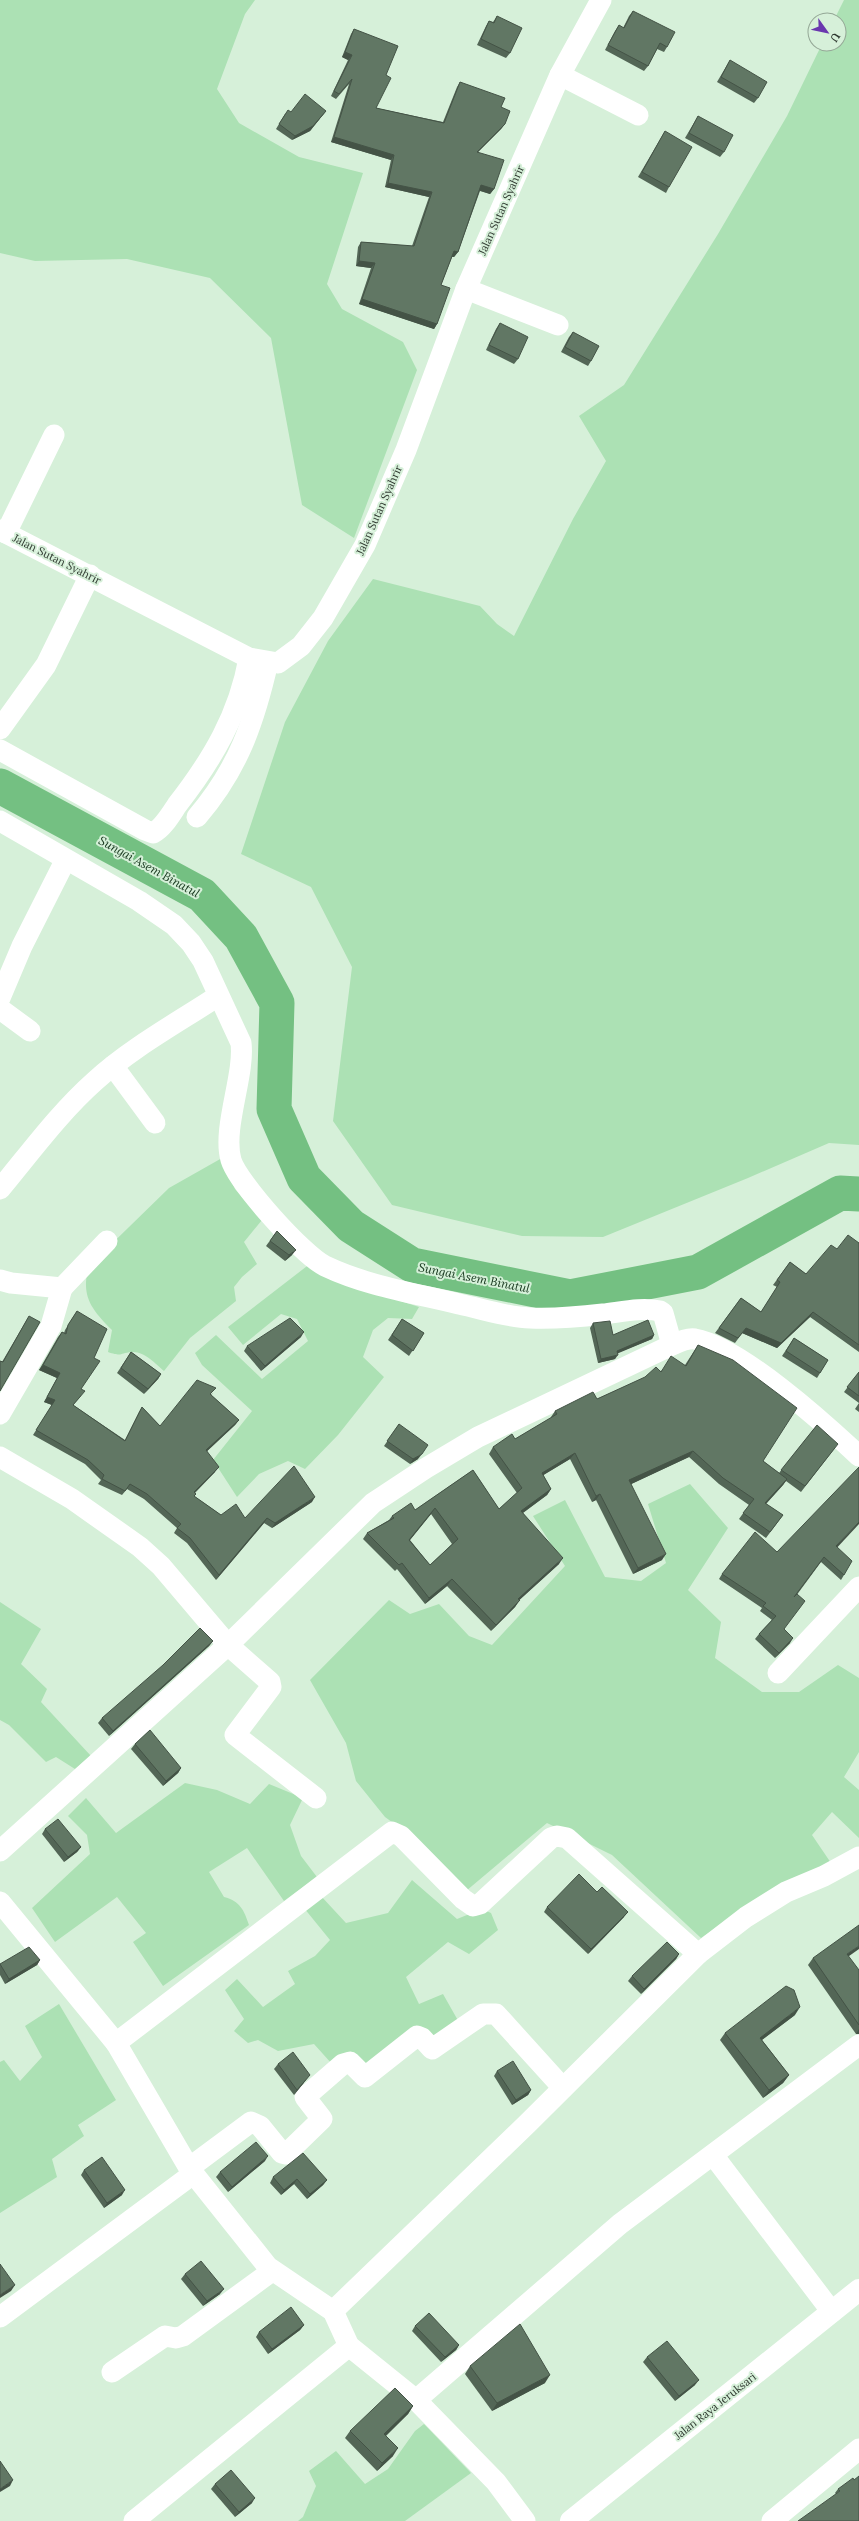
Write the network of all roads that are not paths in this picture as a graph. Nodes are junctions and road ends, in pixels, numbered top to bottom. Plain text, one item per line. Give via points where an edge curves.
1 (601, 0) edge
2 (560, 75) junction
3 (638, 115) dead end
4 (466, 289) junction
5 (558, 325) dead end
6 (54, 434) dead end
7 (3, 531) edge
8 (90, 575) junction
9 (253, 659) junction
10 (0, 729) edge
11 (0, 750) edge
12 (197, 817) dead end
13 (0, 821) edge
14 (65, 861) junction
15 (218, 996) junction
16 (0, 998) edge
17 (0, 1009) edge
18 (30, 1030) dead end
19 (113, 1066) junction
20 (155, 1123) dead end
21 (0, 1189) edge
22 (107, 1241) dead end
23 (0, 1280) edge
24 (62, 1288) junction
25 (672, 1345) junction
26 (0, 1414) edge
27 (859, 1456) edge
28 (0, 1457) edge
29 (859, 1587) edge
30 (228, 1644) junction
31 (778, 1673) dead end
32 (316, 1798) dead end
33 (0, 1851) edge
34 (859, 1857) edge
35 (0, 1902) edge
36 (698, 1954) junction
37 (116, 2043) junction
38 (859, 2045) edge
39 (564, 2088) junction
40 (713, 2155) junction
41 (188, 2176) junction
42 (272, 2272) junction
43 (859, 2290) edge
44 (333, 2311) junction
45 (832, 2312) junction
46 (0, 2317) edge
47 (349, 2346) junction
48 (112, 2372) dead end
49 (416, 2400) junction
50 (859, 2449) edge
51 (134, 2521) edge
52 (525, 2521) edge
53 (571, 2521) edge
54 (772, 2521) edge

1 - 2 street, Jalan Sutan Syahrir
2 - 3 street
2 - 4 street, Jalan Sutan Syahrir
4 - 5 street
4 - 9 street, Jalan Sutan Syahrir via 406,450 365,545 323,618 301,646 278,663
6 - 7 street
7 - 8 street, Jalan Sutan Syahrir
8 - 9 street, Jalan Sutan Syahrir
8 - 10 street via 46,665
9 - 11 street via 223,739 165,822 153,833
9 - 12 street via 259,701 239,755 216,795
13 - 14 street
14 - 15 street via 138,901 174,925 204,961
14 - 16 street via 22,946
15 - 19 street
15 - 25 street via 241,1043 242,1055 235,1088 229,1148 231,1160 257,1201 313,1259 364,1281 500,1314 563,1318 631,1311 660,1311 663,1313
17 - 18 street
19 - 20 street
19 - 21 street via 58,1119
22 - 24 street
23 - 24 street via 11,1284
24 - 26 street via 51,1326
25 - 27 street via 694,1339 729,1353 822,1420
25 - 30 street via 478,1437 373,1503
28 - 30 street via 72,1500 140,1547 161,1566
29 - 31 street
30 - 32 street via 271,1686 235,1735
30 - 33 street
34 - 36 street via 824,1876 786,1892 746,1917
35 - 37 street
36 - 37 street via 567,1838 551,1838 480,1904 473,1906 401,1836 392,1832
36 - 39 street
37 - 41 street
38 - 40 street
39 - 41 street via 496,2014 483,2014 432,2049 417,2036 368,2075 362,2076 350,2062 343,2064 305,2097 322,2119 286,2154 282,2153 260,2126 251,2122
39 - 44 street
40 - 45 street
40 - 49 street via 620,2224
41 - 42 street
41 - 46 street
42 - 44 street
42 - 48 street via 183,2336 165,2336
43 - 45 street, Jalan Raya Jeruksari
44 - 47 street
45 - 53 street, Jalan Raya Jeruksari
47 - 49 street
47 - 51 street
49 - 52 street via 496,2482
50 - 54 street

